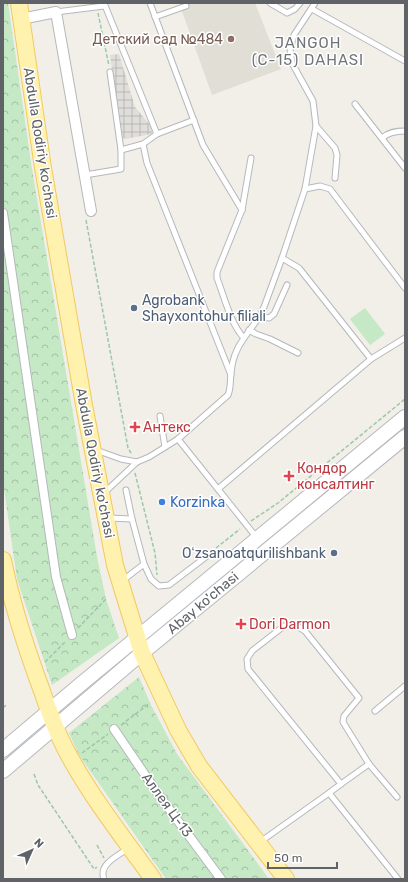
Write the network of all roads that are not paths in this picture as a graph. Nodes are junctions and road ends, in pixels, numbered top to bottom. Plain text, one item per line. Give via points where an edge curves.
1 (150, 3) edge
2 (270, 3) edge
3 (300, 3) edge
4 (315, 3) edge
5 (104, 4) edge
6 (186, 6) dead end
7 (312, 9) junction
8 (20, 11) edge
9 (56, 12) junction
10 (155, 17) junction
11 (405, 61) edge
12 (110, 72) road end
13 (355, 104) dead end
14 (194, 120) junction
15 (316, 126) junction
16 (405, 131) edge
17 (157, 134) junction
18 (382, 138) junction
19 (143, 144) junction
20 (120, 150) junction
21 (251, 158) dead end
22 (405, 168) edge
23 (85, 175) junction
24 (335, 178) dead end
25 (305, 189) junction
26 (242, 210) junction
27 (91, 211) dead end
28 (3, 213) edge
29 (282, 258) junction
30 (287, 285) dead end
31 (405, 288) edge
32 (260, 316) junction
33 (249, 330) junction
34 (244, 338) junction
35 (405, 338) edge
36 (298, 353) dead end
37 (371, 358) junction
38 (231, 375) junction
39 (160, 416) dead end
40 (405, 417) edge
41 (405, 436) edge
42 (178, 438) junction
43 (165, 447) junction
44 (93, 449) junction
45 (137, 462) junction
46 (218, 489) junction
47 (126, 490) dead end
48 (102, 496) junction
49 (106, 518) junction
50 (132, 519) junction
51 (258, 538) junction
52 (233, 558) junction
53 (3, 560) edge
54 (144, 564) junction
55 (120, 582) junction
56 (72, 635) dead end
57 (137, 638) junction
58 (142, 653) junction
59 (405, 686) edge
60 (49, 711) junction
61 (375, 711) dead end
62 (56, 727) junction
63 (114, 729) dead end
64 (3, 750) edge
65 (369, 764) junction
66 (3, 770) edge
67 (341, 784) junction
68 (329, 793) junction
69 (397, 797) dead end
70 (258, 843) junction
71 (130, 847) junction
72 (104, 879) edge
73 (153, 879) edge
74 (221, 879) edge
75 (286, 879) edge
76 (398, 879) edge

1 - 10 lane
2 - 3 lane via 287,13
4 - 7 lane
5 - 9 lane
5 - 17 lane
6 - 10 lane
7 - 11 lane
7 - 15 lane via 294,35 290,49 292,63 313,101
8 - 9 street
8 - 44 main road, Abdulla Qodiriy ko'chasi via 43,168
9 - 23 street
10 - 14 lane
12 - 20 lane
13 - 18 lane
14 - 17 lane
14 - 26 lane via 203,145
15 - 24 lane via 335,148
15 - 25 lane
16 - 18 lane via 394,132
17 - 19 lane
18 - 22 lane
19 - 20 lane
19 - 38 lane via 147,163
20 - 23 lane via 121,169
21 - 26 lane
23 - 27 street
25 - 29 lane
25 - 31 lane via 320,186 330,189
26 - 34 lane via 217,272 217,278 234,324
28 - 56 street via 56,577
29 - 32 lane
29 - 37 lane via 300,268
30 - 32 lane via 274,314 269,318
32 - 33 lane
33 - 34 lane
33 - 36 lane
34 - 38 lane via 233,360
35 - 37 lane
37 - 46 lane
38 - 42 lane via 228,395
39 - 43 lane
40 - 51 main road, Abay ko'chasi
41 - 58 main road, Abay ko'chasi
42 - 43 lane
42 - 46 lane
43 - 45 lane
44 - 45 lane
44 - 48 main road, Abdulla Qodiriy ko'chasi
45 - 48 lane
46 - 51 lane
47 - 50 lane
48 - 49 main road, Abdulla Qodiriy ko'chasi
49 - 50 lane
49 - 55 main road, Abdulla Qodiriy ko'chasi
50 - 54 lane
51 - 52 main road, Abay ko'chasi
52 - 54 lane via 211,553 169,585 159,586 151,579
52 - 57 main road, Abay ko'chasi
53 - 60 main road via 18,621
54 - 55 lane
55 - 57 main road, Abdulla Qodiriy ko'chasi
57 - 58 main road, Abdulla Qodiriy ko'chasi
57 - 60 main road, Abay ko'chasi
58 - 62 main road, Abay ko'chasi
58 - 70 main road, Abdulla Qodiriy ko'chasi via 187,748
59 - 61 lane
60 - 62 main road
60 - 64 main road, Abay ko'chasi
62 - 66 main road, Abay ko'chasi
62 - 71 main road via 71,761
63 - 74 street, Аллея Ц-13
65 - 67 lane
65 - 67 lane via 343,722 344,716 359,698 305,631 294,625 284,626 252,651 247,659 248,669
65 - 69 lane
67 - 68 lane
68 - 70 lane
68 - 76 lane
70 - 75 main road, Abdulla Qodiriy ko'chasi
71 - 72 lane via 106,864 103,870
71 - 73 main road

